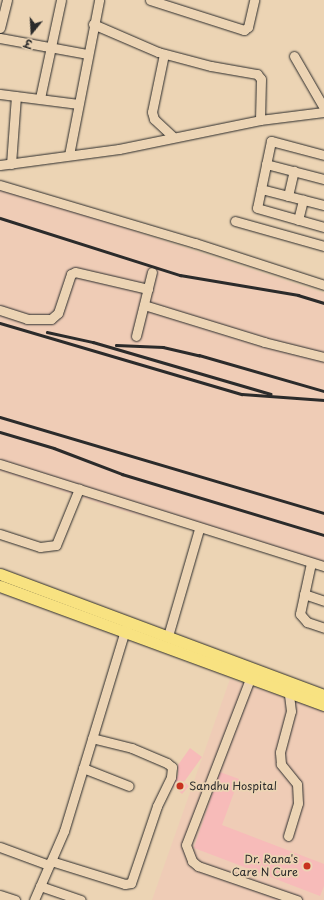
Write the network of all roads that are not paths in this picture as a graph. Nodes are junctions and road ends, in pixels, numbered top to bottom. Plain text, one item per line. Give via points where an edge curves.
1 (7, 0) edge
2 (61, 0) edge
3 (99, 0) edge
4 (150, 0) edge
5 (254, 0) edge
6 (168, 2) edge
7 (93, 24) junction
8 (0, 28) edge
9 (0, 38) edge
10 (51, 47) junction
11 (87, 54) junction
12 (164, 54) junction
13 (294, 56) dead end
14 (0, 94) edge
15 (16, 96) junction
16 (40, 98) junction
17 (78, 104) junction
18 (324, 108) edge
19 (324, 112) edge
20 (260, 120) junction
21 (173, 137) junction
22 (69, 155) junction
23 (324, 155) edge
24 (11, 164) junction
25 (266, 164) junction
26 (0, 165) edge
27 (294, 172) junction
28 (324, 179) edge
29 (0, 185) edge
30 (261, 189) junction
31 (288, 196) junction
32 (303, 200) junction
33 (324, 205) edge
34 (298, 220) junction
35 (235, 221) dead end
36 (324, 227) edge
37 (324, 246) edge
38 (152, 272) dead end
39 (324, 286) edge
40 (148, 289) junction
41 (144, 305) junction
42 (0, 310) edge
43 (136, 336) dead end
44 (324, 357) edge
45 (0, 464) edge
46 (79, 489) junction
47 (199, 529) junction
48 (0, 534) edge
49 (311, 563) junction
50 (324, 566) edge
51 (0, 574) edge
52 (0, 586) edge
53 (304, 594) junction
54 (324, 601) edge
55 (128, 621) junction
56 (324, 628) edge
57 (123, 633) junction
58 (168, 636) junction
59 (252, 673) junction
60 (288, 687) junction
61 (324, 695) edge
62 (324, 705) edge
63 (92, 738) junction
64 (83, 768) junction
65 (129, 786) dead end
66 (288, 836) dead end
67 (0, 847) edge
68 (50, 863) junction
69 (40, 886) junction
70 (0, 895) edge
71 (15, 900) edge
72 (34, 900) edge
73 (81, 900) edge
74 (297, 900) edge

1 - 8 street
2 - 10 street
3 - 7 street
4 - 6 street
5 - 6 street via 248,27 244,30
7 - 11 street
7 - 12 street
9 - 10 street
10 - 11 street
10 - 16 street
11 - 17 street
12 - 20 street via 257,74 261,80
12 - 21 street via 152,112 154,119
13 - 18 street
14 - 15 street
15 - 16 street
15 - 24 street
16 - 17 street
17 - 22 street
19 - 20 street
20 - 21 street
21 - 22 street via 119,149
22 - 24 street
23 - 25 street via 271,141
24 - 26 street
25 - 27 street
25 - 30 street
27 - 28 street
27 - 31 street
29 - 39 street via 195,243
30 - 31 street
30 - 34 street via 259,210
31 - 32 street
32 - 33 street
32 - 34 street
34 - 36 street
35 - 37 street
38 - 40 street
40 - 41 street
40 - 42 street via 74,272 71,274 58,313 51,319 27,319
41 - 43 street
41 - 44 street
45 - 46 street
46 - 47 street
46 - 48 street via 56,545 40,546
47 - 49 street
47 - 58 street
49 - 50 street
49 - 53 street
51 - 55 main road
52 - 57 main road
53 - 54 street
53 - 56 street via 300,614 303,619
55 - 57 street
55 - 58 main road
57 - 59 main road
57 - 63 street
58 - 59 main road
59 - 60 main road
59 - 74 street via 186,845 187,854 198,866
60 - 61 main road
60 - 62 main road
60 - 66 street via 291,711 280,752 281,764 297,784 298,803
63 - 64 street
63 - 68 street via 132,748 167,764 172,767 171,777 157,806 131,883 125,884
64 - 65 street
64 - 68 street
67 - 68 street
68 - 69 street
69 - 72 street
69 - 73 street
70 - 71 street

